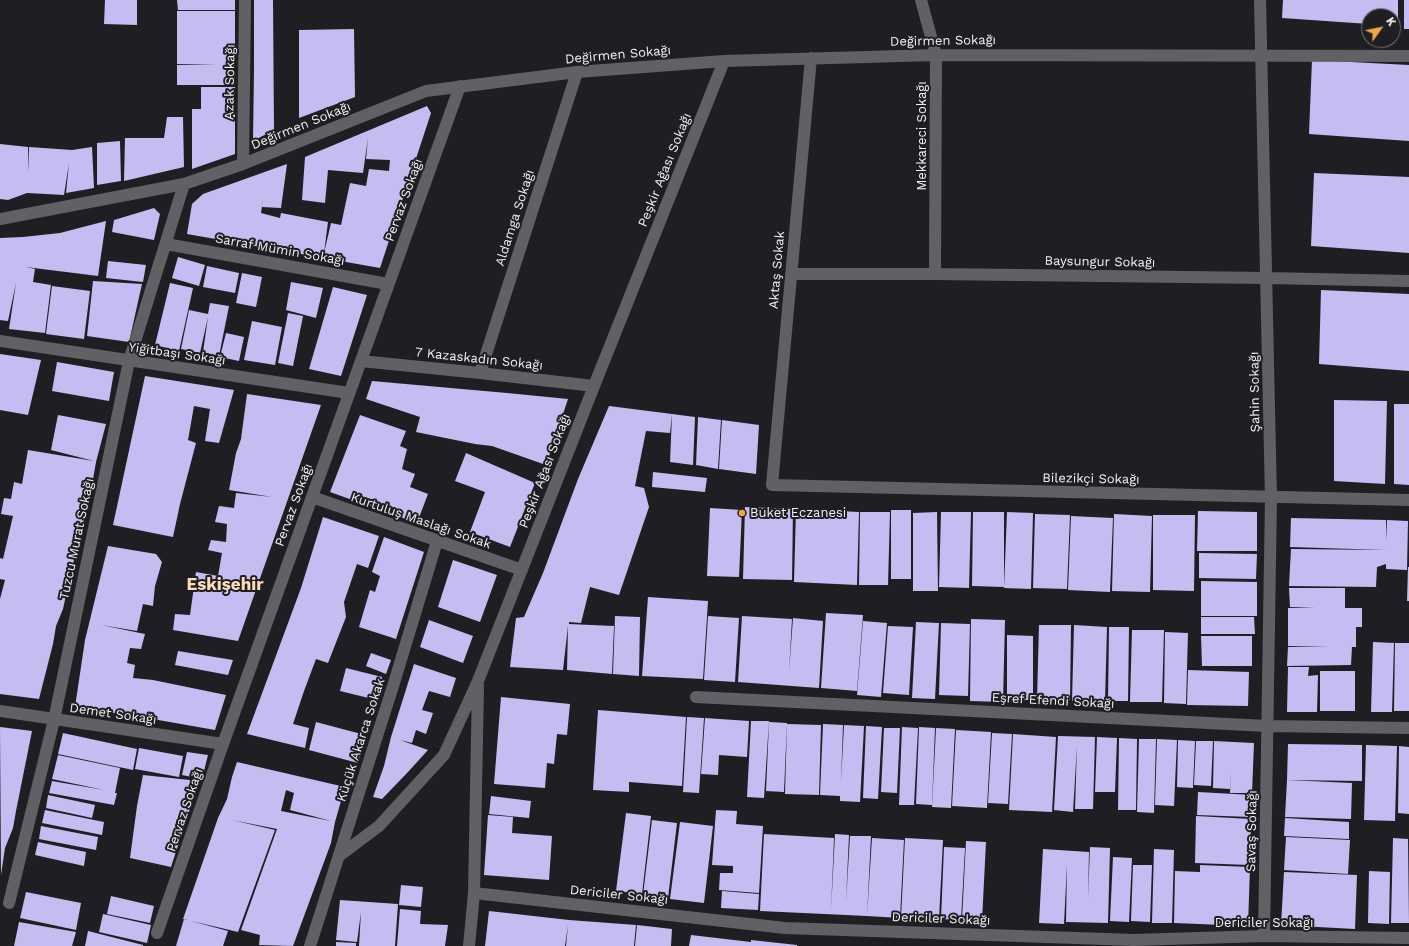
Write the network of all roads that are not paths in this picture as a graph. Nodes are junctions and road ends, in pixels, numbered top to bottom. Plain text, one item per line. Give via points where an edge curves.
1 (245, 0) edge
2 (921, 0) edge
3 (1260, 0) edge
4 (936, 54) junction
5 (1260, 56) junction
6 (1409, 56) edge
7 (811, 58) junction
8 (724, 61) junction
9 (577, 72) junction
10 (460, 86) junction
11 (243, 164) junction
12 (184, 184) junction
13 (0, 219) edge
14 (166, 244) junction
15 (791, 274) junction
16 (935, 274) junction
17 (1267, 278) junction
18 (1409, 281) edge
19 (388, 284) junction
20 (0, 341) edge
21 (129, 361) junction
22 (361, 361) junction
23 (480, 373) junction
24 (594, 386) junction
25 (349, 393) junction
26 (772, 485) joint
27 (312, 498) junction
28 (1271, 498) junction
29 (1409, 500) edge
30 (437, 541) junction
31 (522, 570) junction
32 (478, 681) junction
33 (696, 697) dead end
34 (0, 711) edge
35 (54, 720) junction
36 (1267, 726) junction
37 (1409, 728) edge
38 (223, 744) junction
39 (339, 856) junction
40 (474, 893) junction
41 (9, 903) dead end
42 (157, 933) dead end
43 (1264, 936) junction
44 (1409, 938) edge
45 (310, 946) edge
46 (469, 946) edge

1 - 11 street, Azak Sokağı
2 - 4 street, Mekkareci Sokağı
3 - 5 street
4 - 5 street, Değirmen Sokağı
4 - 7 street, Değirmen Sokağı
4 - 16 street, Mekkareci Sokağı
5 - 6 street, Değirmen Sokağı
5 - 17 street, Şahin Sokağı
7 - 8 street, Değirmen Sokağı
7 - 15 street, Aktaş Sokak
8 - 9 street, Değirmen Sokağı
8 - 24 street, Peşkir Ağası Sokağı
9 - 10 street, Değirmen Sokağı
9 - 23 street, Aldamga Sokağı
10 - 11 street, Değirmen Sokağı via 426,91
10 - 19 street, Pervaz Sokağı
11 - 12 street, Değirmen Sokağı
12 - 13 street, Değirmen Sokağı
12 - 14 street, Tuzcu Murat Sokağı
14 - 19 street, Sarraf Mümin Sokağı
14 - 21 street, Tuzcu Murat Sokağı
15 - 16 street, Baysungur Sokağı
15 - 26 street, Aktaş Sokak
16 - 17 street, Baysungur Sokağı
17 - 18 street, Baysungur Sokağı
17 - 28 street, Şahin Sokağı
19 - 22 street, Pervaz Sokağı
20 - 21 street, Yiğitbaşı Sokağı
21 - 25 street, Yiğitbaşı Sokağı
21 - 35 street, Tuzcu Murat Sokağı
22 - 23 street, 7 Kazaskadın Sokağı
22 - 25 street, Pervaz Sokağı
23 - 24 street, 7 Kazaskadın Sokağı
24 - 31 street, Peşkir Ağası Sokağı
25 - 27 street, Pervaz Sokağı
26 - 28 street, Bilezikçi Sokağı
27 - 30 street, Kurtuluş Maslağı Sokak
27 - 38 street, Pervaz Sokağı
28 - 29 street, Bilezikçi Sokağı
28 - 36 street, Şahin Sokağı
30 - 31 street, Kurtuluş Maslağı Sokak
30 - 39 street, Küçük Akarca Sokak
31 - 32 street, Peşkir Ağası Sokağı
32 - 39 street, Peşkir Ağası Sokağı via 444,755 379,826
32 - 40 street
33 - 36 street, Eşref Efendi Sokağı
34 - 35 street, Demet Sokağı
35 - 38 street, Demet Sokağı
35 - 41 street, Tuzcu Murat Sokağı
36 - 37 street, Eşref Efendi Sokağı
36 - 43 street, Savaş Sokağı
38 - 42 street, Pervaz Sokağı
39 - 45 street, Küçük Akarca Sokak
40 - 43 street, Dericiler Sokağı via 785,928 1134,940
40 - 46 street
43 - 44 street, Dericiler Sokağı

